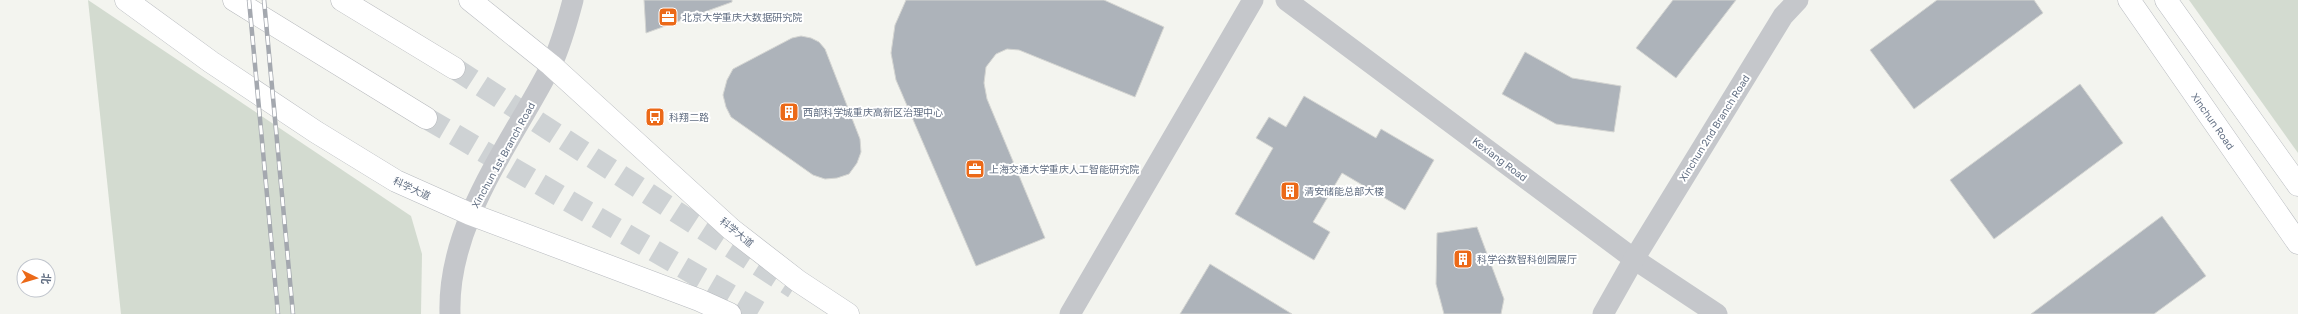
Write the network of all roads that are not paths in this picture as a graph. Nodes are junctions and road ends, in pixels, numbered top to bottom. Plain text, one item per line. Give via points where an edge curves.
1 (126, 0) edge
2 (234, 0) edge
3 (342, 0) edge
4 (470, 0) edge
5 (573, 0) edge
6 (1253, 0) edge
7 (1286, 0) edge
8 (1798, 0) edge
9 (2129, 0) edge
10 (2166, 0) edge
11 (551, 65) junction
12 (454, 68) tunnel mouth
13 (426, 118) tunnel mouth
14 (2298, 186) edge
15 (470, 214) junction
16 (2298, 243) edge
17 (1634, 259) junction
18 (450, 314) edge
19 (730, 314) edge
20 (848, 314) edge
21 (1070, 314) edge
22 (1603, 314) edge
23 (1717, 314) edge

1 - 15 main road, 科学大道 via 211,62 316,132 396,181
2 - 13 main road
3 - 12 main road
4 - 11 main road, 科学大道
5 - 11 street, Xinchun 1st Branch Road via 565,32
6 - 21 street
7 - 17 street, Kexiang Road
8 - 17 street, Xinchun 2nd Branch Road via 1783,16
9 - 16 main road, Xinchun Road
10 - 14 main road
11 - 15 street, Xinchun 1st Branch Road
11 - 20 main road, 科学大道 via 731,229 798,281
15 - 18 street, Xinchun 1st Branch Road via 455,256
15 - 19 main road, 科学大道 via 692,297
17 - 22 street, Xinchun 2nd Branch Road
17 - 23 street, Kexiang Road

